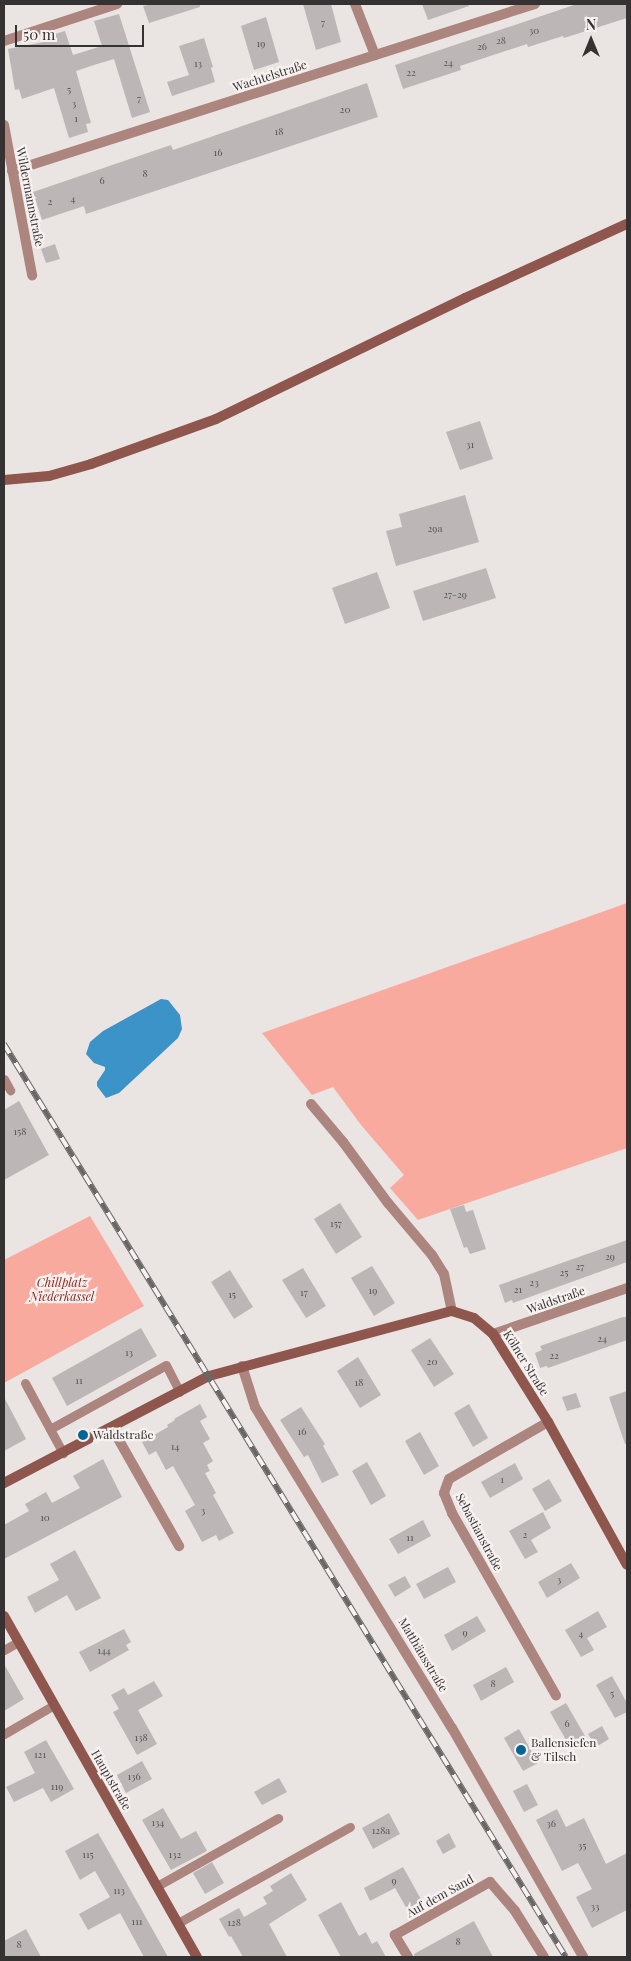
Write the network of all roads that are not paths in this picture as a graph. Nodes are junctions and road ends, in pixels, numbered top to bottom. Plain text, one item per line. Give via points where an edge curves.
1 (117, 4) edge
2 (356, 4) edge
3 (531, 4) edge
4 (4, 41) edge
5 (375, 55) junction
6 (4, 125) edge
7 (12, 171) junction
8 (627, 224) edge
9 (32, 275) dead end
10 (4, 480) edge
11 (4, 1079) edge
12 (10, 1090) dead end
13 (311, 1104) dead end
14 (627, 1288) edge
15 (452, 1311) junction
16 (493, 1334) junction
17 (242, 1366) junction
18 (26, 1383) dead end
19 (180, 1392) junction
20 (548, 1422) junction
21 (112, 1428) junction
22 (50, 1429) junction
23 (63, 1453) junction
24 (4, 1483) edge
25 (179, 1546) dead end
26 (627, 1565) edge
27 (4, 1616) edge
28 (18, 1642) junction
29 (4, 1650) edge
30 (556, 1695) dead end
31 (54, 1705) junction
32 (4, 1734) edge
33 (278, 1818) dead end
34 (350, 1827) dead end
35 (157, 1886) junction
36 (178, 1923) junction
37 (197, 1957) edge
38 (408, 1957) edge
39 (544, 1957) edge
40 (583, 1957) edge

1 - 4 street
2 - 5 street
3 - 5 street, Wachtelstraße
5 - 7 street, Wachtelstraße
6 - 7 street, Wildermannstraße
7 - 9 street, Wildermannstraße
8 - 10 street via 216,419 91,464 49,476
11 - 12 lane
13 - 15 street via 432,1255 444,1274
14 - 16 street, Waldstraße
15 - 16 street, Kölner Straße via 474,1318
15 - 17 street
16 - 20 street, Kölner Straße
17 - 19 street via 209,1376
17 - 40 street, Matthäusstraße via 255,1407 452,1728
18 - 22 lane
19 - 21 street
19 - 22 lane via 166,1366
20 - 26 street, Kölner Straße
20 - 30 street, Sebastianstraße via 449,1479 444,1493 452,1513
21 - 23 street
21 - 25 street
22 - 23 lane
23 - 24 street
27 - 28 street, Hauptstraße
28 - 29 lane
28 - 31 street, Hauptstraße
31 - 32 lane
31 - 35 street, Hauptstraße
33 - 35 lane
34 - 36 lane
35 - 36 street, Hauptstraße
36 - 37 street, Hauptstraße
38 - 39 street, Auf dem Sand via 396,1935 490,1882 515,1911

